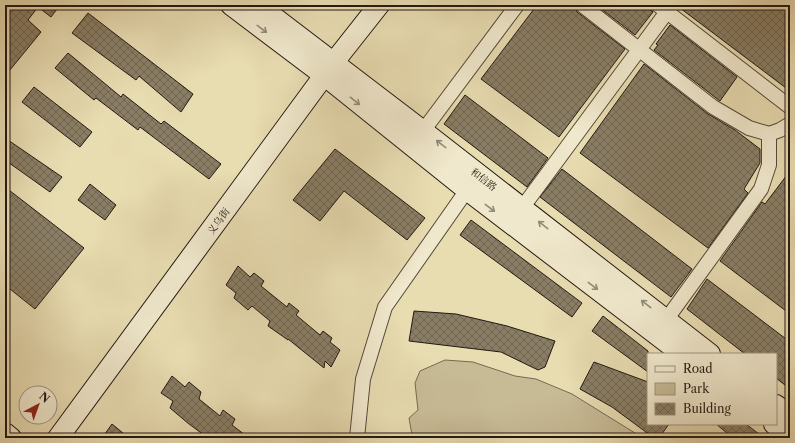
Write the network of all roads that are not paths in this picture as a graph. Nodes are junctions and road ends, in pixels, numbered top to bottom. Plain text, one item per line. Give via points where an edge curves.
1 (231, 5) edge
2 (258, 5) edge
3 (379, 5) edge
4 (517, 5) edge
5 (582, 5) edge
6 (665, 7) edge
7 (639, 49) junction
8 (330, 69) junction
9 (790, 107) edge
10 (790, 124) edge
11 (423, 131) junction
12 (768, 134) junction
13 (467, 190) junction
14 (522, 208) junction
15 (666, 320) junction
16 (681, 353) edge
17 (709, 353) edge
18 (777, 406) edge
19 (790, 416) edge
20 (775, 425) edge
21 (5, 433) edge
22 (790, 436) edge
23 (11, 438) edge
24 (58, 438) edge
25 (357, 438) edge

1 -> 8 street, 和信路
2 - 8 street, 和信路
3 - 8 street, 义乌街
4 - 11 street
5 - 7 street
6 - 7 street
6 - 9 street
7 - 12 street via 713,107 749,128
7 - 14 street
8 - 11 street, 和信路
8 -> 13 street, 和信路
8 - 24 street, 义乌街
10 - 12 street
14 -> 11 street, 和信路
12 - 15 street via 769,165 761,189
13 -> 16 street, 和信路
13 - 25 street via 384,307 363,379
15 -> 14 street, 和信路
15 - 17 street, 和信路
18 - 19 street
20 - 22 street
21 - 23 street

